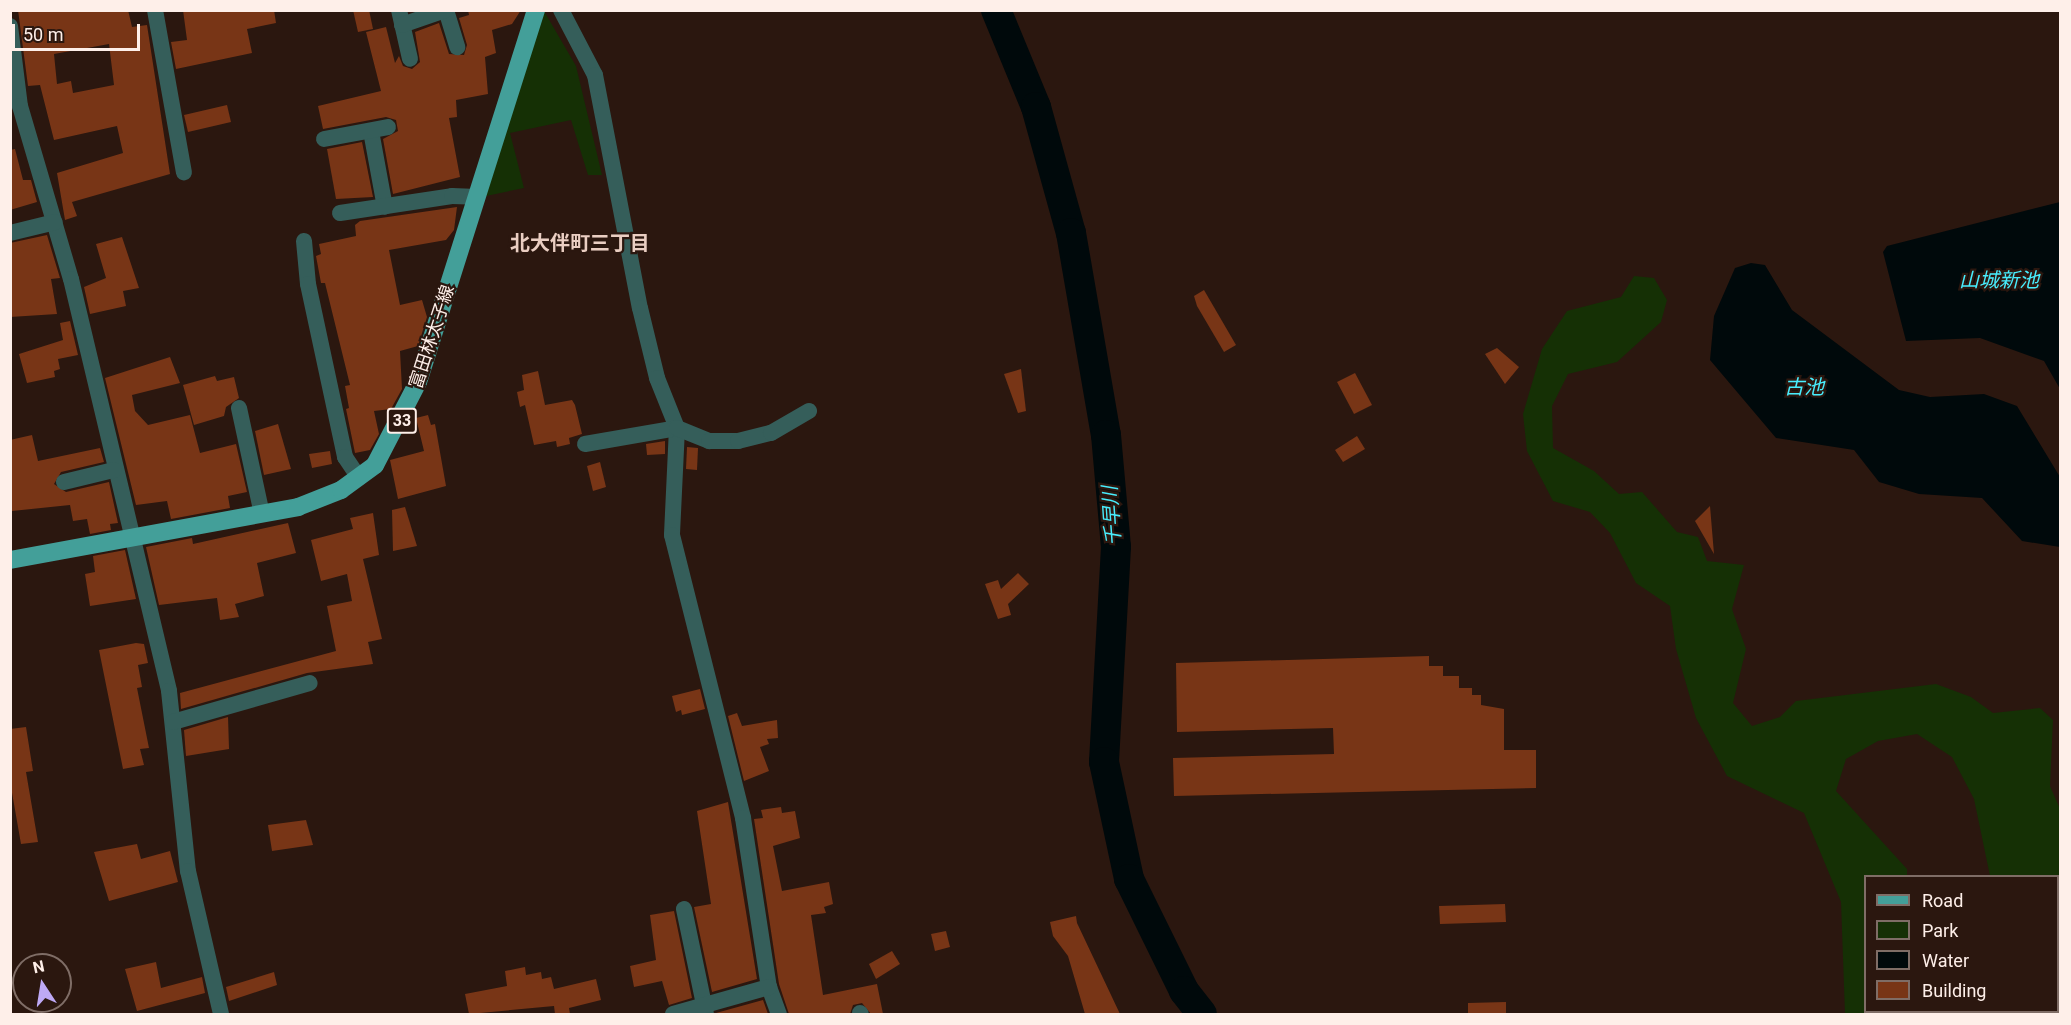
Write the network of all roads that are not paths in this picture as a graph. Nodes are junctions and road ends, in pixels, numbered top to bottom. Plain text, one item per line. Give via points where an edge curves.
1 (155, 10) edge
2 (446, 10) edge
3 (536, 10) edge
4 (561, 10) edge
5 (401, 18) edge
6 (10, 26) edge
7 (457, 47) dead end
8 (410, 59) dead end
9 (15, 107) edge
10 (388, 127) dead end
11 (371, 131) junction
12 (324, 139) dead end
13 (184, 172) dead end
14 (477, 197) junction
15 (385, 207) junction
16 (340, 213) dead end
17 (55, 222) junction
18 (10, 233) edge
19 (304, 241) dead end
20 (239, 408) dead end
21 (810, 411) dead end
22 (677, 428) junction
23 (585, 444) dead end
24 (114, 470) junction
25 (359, 478) junction
26 (64, 482) dead end
27 (262, 514) junction
28 (132, 536) junction
29 (10, 560) edge
30 (309, 683) dead end
31 (172, 722) junction
32 (684, 909) dead end
33 (769, 987) junction
34 (705, 1010) edge
35 (221, 1014) edge
36 (673, 1014) edge
37 (779, 1014) edge

1 - 13 street
2 - 5 street
2 - 7 street
3 - 14 main road, 富田林太子線 / 33
4 - 22 street via 592,64 640,308 657,378
5 - 8 street
6 - 9 street
9 - 17 street
10 - 11 street
11 - 12 street
11 - 15 street
14 - 15 street via 452,196
14 - 25 main road, 富田林太子線 / 33 via 410,402 385,450
15 - 16 street
17 - 18 street
17 - 24 street
19 - 25 street via 308,284 345,457
20 - 27 street
21 - 22 street via 771,433 738,441 709,441
22 - 23 street
22 - 33 street via 672,535 743,818
24 - 26 street
24 - 28 street
25 - 27 main road, 富田林太子線 / 33 via 312,503
27 - 28 main road, 富田林太子線 / 33
28 - 29 main road, 富田林太子線 / 33
28 - 31 street
30 - 31 street
31 - 35 street via 188,871
32 - 34 street
33 - 34 street
33 - 37 street
34 - 36 street

